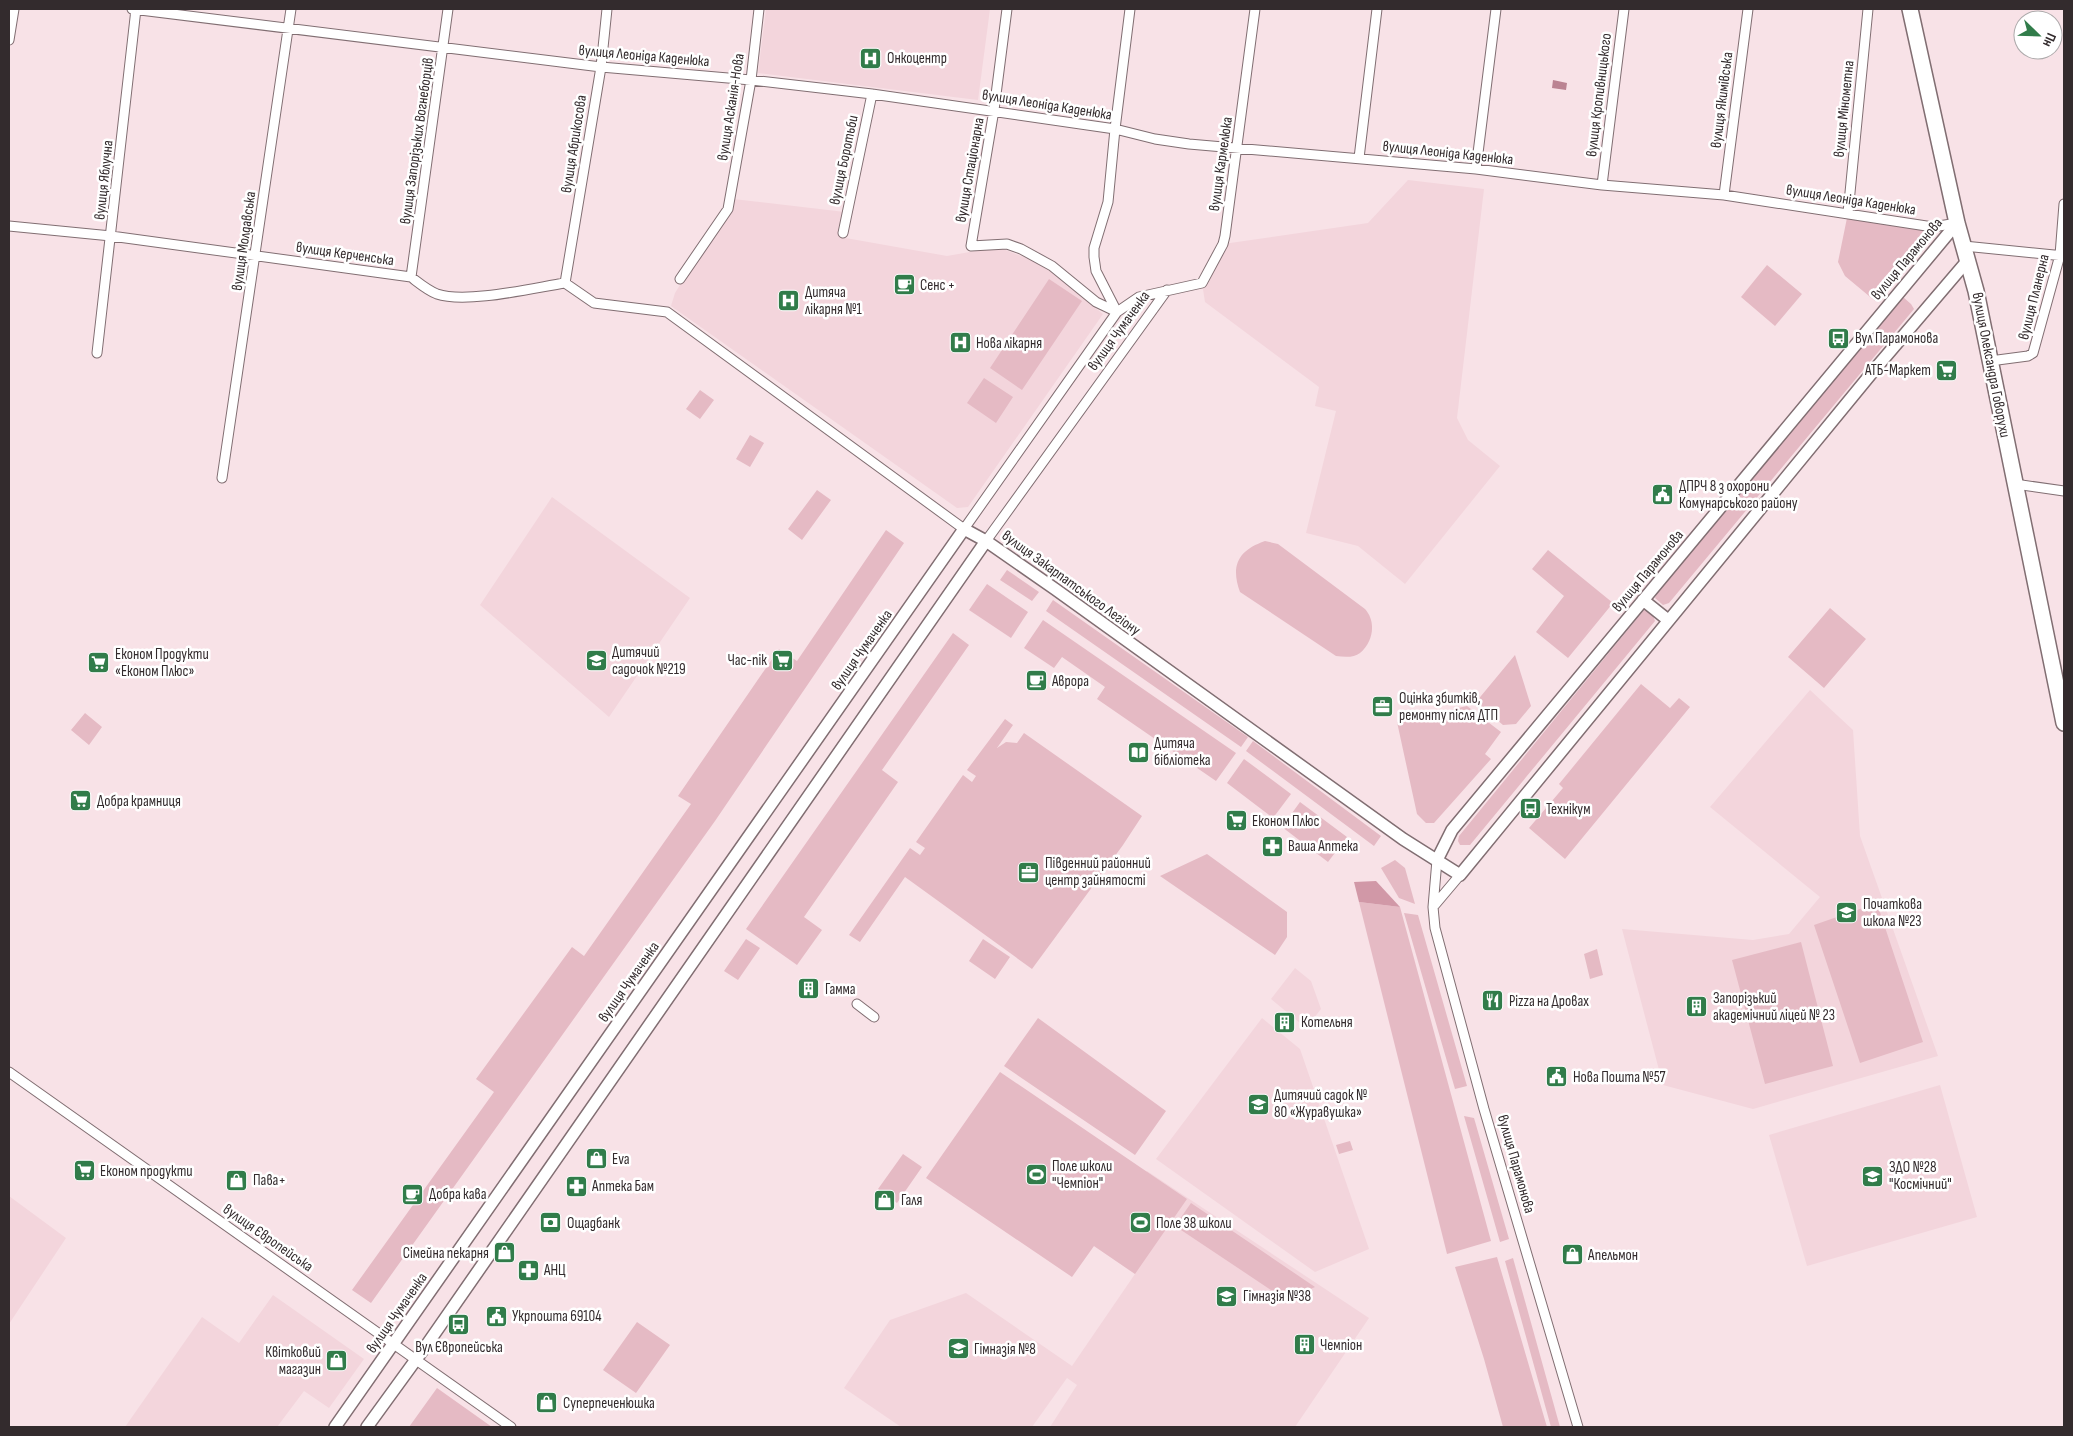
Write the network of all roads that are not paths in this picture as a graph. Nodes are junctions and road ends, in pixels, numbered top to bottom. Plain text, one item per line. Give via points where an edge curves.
1 (14, 9) edge
2 (135, 9) edge
3 (291, 9) edge
4 (448, 9) edge
5 (607, 9) edge
6 (759, 9) edge
7 (1008, 9) edge
8 (1130, 9) edge
9 (1255, 9) edge
10 (1377, 9) edge
11 (1496, 9) edge
12 (1624, 9) edge
13 (1748, 9) edge
14 (1868, 9) edge
15 (1910, 9) edge
16 (289, 27) junction
17 (9, 40) edge
18 (444, 48) junction
19 (601, 67) junction
20 (751, 80) junction
21 (872, 94) junction
22 (994, 110) junction
23 (1115, 129) junction
24 (1237, 149) junction
25 (1359, 158) junction
26 (1476, 169) junction
27 (1602, 185) junction
28 (1724, 195) junction
29 (2064, 204) edge
30 (1848, 213) junction
31 (1957, 223) junction
32 (9, 226) edge
33 (843, 233) dead end
34 (111, 236) junction
35 (1966, 253) junction
36 (256, 256) junction
37 (2062, 256) edge
38 (411, 277) junction
39 (680, 279) dead end
40 (565, 284) junction
41 (1167, 290) junction
42 (1117, 312) junction
43 (97, 353) dead end
44 (1990, 361) junction
45 (222, 478) dead end
46 (2015, 484) junction
47 (2064, 491) edge
48 (964, 529) junction
49 (986, 541) junction
50 (1643, 600) junction
51 (1668, 620) junction
52 (2064, 723) edge
53 (1437, 860) junction
54 (1460, 875) junction
55 (1433, 907) junction
56 (857, 1004) dead end
57 (874, 1017) dead end
58 (9, 1072) edge
59 (394, 1345) junction
60 (416, 1360) junction
61 (335, 1427) edge
62 (367, 1427) edge
63 (510, 1427) edge
64 (1578, 1427) edge

1 - 17 street
2 - 16 street, вулиця Леоніда Каденюка
2 - 34 street, вулиця Яблучна
3 - 16 street, вулиця Молдавська
4 - 18 street, вулиця Запорізьких Вогнеборців
5 - 19 street, вулиця Абрикосова
6 - 20 street, вулиця Асканія-Нова
7 - 22 street, вулиця Стаціонарна
8 - 23 street
9 - 24 street, вулиця Кармелюка
10 - 25 street
11 - 26 street
12 - 27 street, вулиця Кропивницького
13 - 28 street, вулиця Якимівська
14 - 30 street, вулиця Мінометна
15 - 31 main road, вулиця Олександра Говорухи
16 - 18 street, вулиця Леоніда Каденюка
16 - 36 street, вулиця Молдавська
18 - 19 street, вулиця Леоніда Каденюка
18 - 38 street, вулиця Запорізьких Вогнеборців
19 - 20 street, вулиця Леоніда Каденюка
19 - 40 street, вулиця Абрикосова
20 - 21 street, вулиця Леоніда Каденюка
20 - 39 street, вулиця Асканія-Нова via 728,209
21 - 22 street, вулиця Леоніда Каденюка
21 - 33 street, вулиця Боротьби
22 - 23 street, вулиця Леоніда Каденюка
22 - 42 street, вулиця Стаціонарна via 972,246 1008,244 1021,249 1052,266 1096,302
23 - 24 street, вулиця Леоніда Каденюка via 1156,139
23 - 42 street via 1108,202 1094,257 1096,270
24 - 25 street, вулиця Леоніда Каденюка
24 - 41 street, вулиця Кармелюка via 1223,244 1202,283
25 - 26 street, вулиця Леоніда Каденюка
26 - 27 street, вулиця Леоніда Каденюка
27 - 28 street, вулиця Леоніда Каденюка
28 - 30 street, вулиця Леоніда Каденюка
29 - 37 street, вулиця Планерна
30 - 31 street, вулиця Леоніда Каденюка via 1933,227
31 - 35 main road, вулиця Олександра Говорухи
31 - 50 street, вулиця Парамонова
32 - 34 street, вулиця Керченська
34 - 36 street, вулиця Керченська
34 - 43 street, вулиця Яблучна
35 - 37 street
35 - 44 main road, вулиця Олександра Говорухи
35 - 51 street
36 - 38 street, вулиця Керченська
36 - 45 street, вулиця Молдавська
37 - 44 street, вулиця Планерна via 2033,353
38 - 40 street, вулиця Керченська via 436,293 448,296 487,295
40 - 48 street, вулиця Закарпатського Легіону via 594,302 667,312
41 - 42 street, вулиця Чумаченка via 1139,298
41 - 49 street, вулиця Чумаченка
42 - 48 street, вулиця Чумаченка
44 - 46 main road, вулиця Олександра Говорухи
46 - 47 street
46 - 52 main road, вулиця Олександра Говорухи
48 - 49 street, вулиця Закарпатського Легіону
48 - 59 street, вулиця Чумаченка
49 - 53 street, вулиця Закарпатського Легіону
49 - 60 street, вулиця Чумаченка
50 - 51 street
50 - 53 street, вулиця Парамонова via 1452,830
51 - 54 street
53 - 54 street, вулиця Закарпатського Легіону
53 - 55 street, вулиця Парамонова
54 - 55 street
55 - 64 street, вулиця Парамонова via 1435,928 1482,1100
56 - 57 street
58 - 59 street, вулиця Європейська
59 - 60 street, вулиця Європейська
59 - 61 street, вулиця Чумаченка
60 - 62 street, вулиця Чумаченка
60 - 63 street, вулиця Європейська

